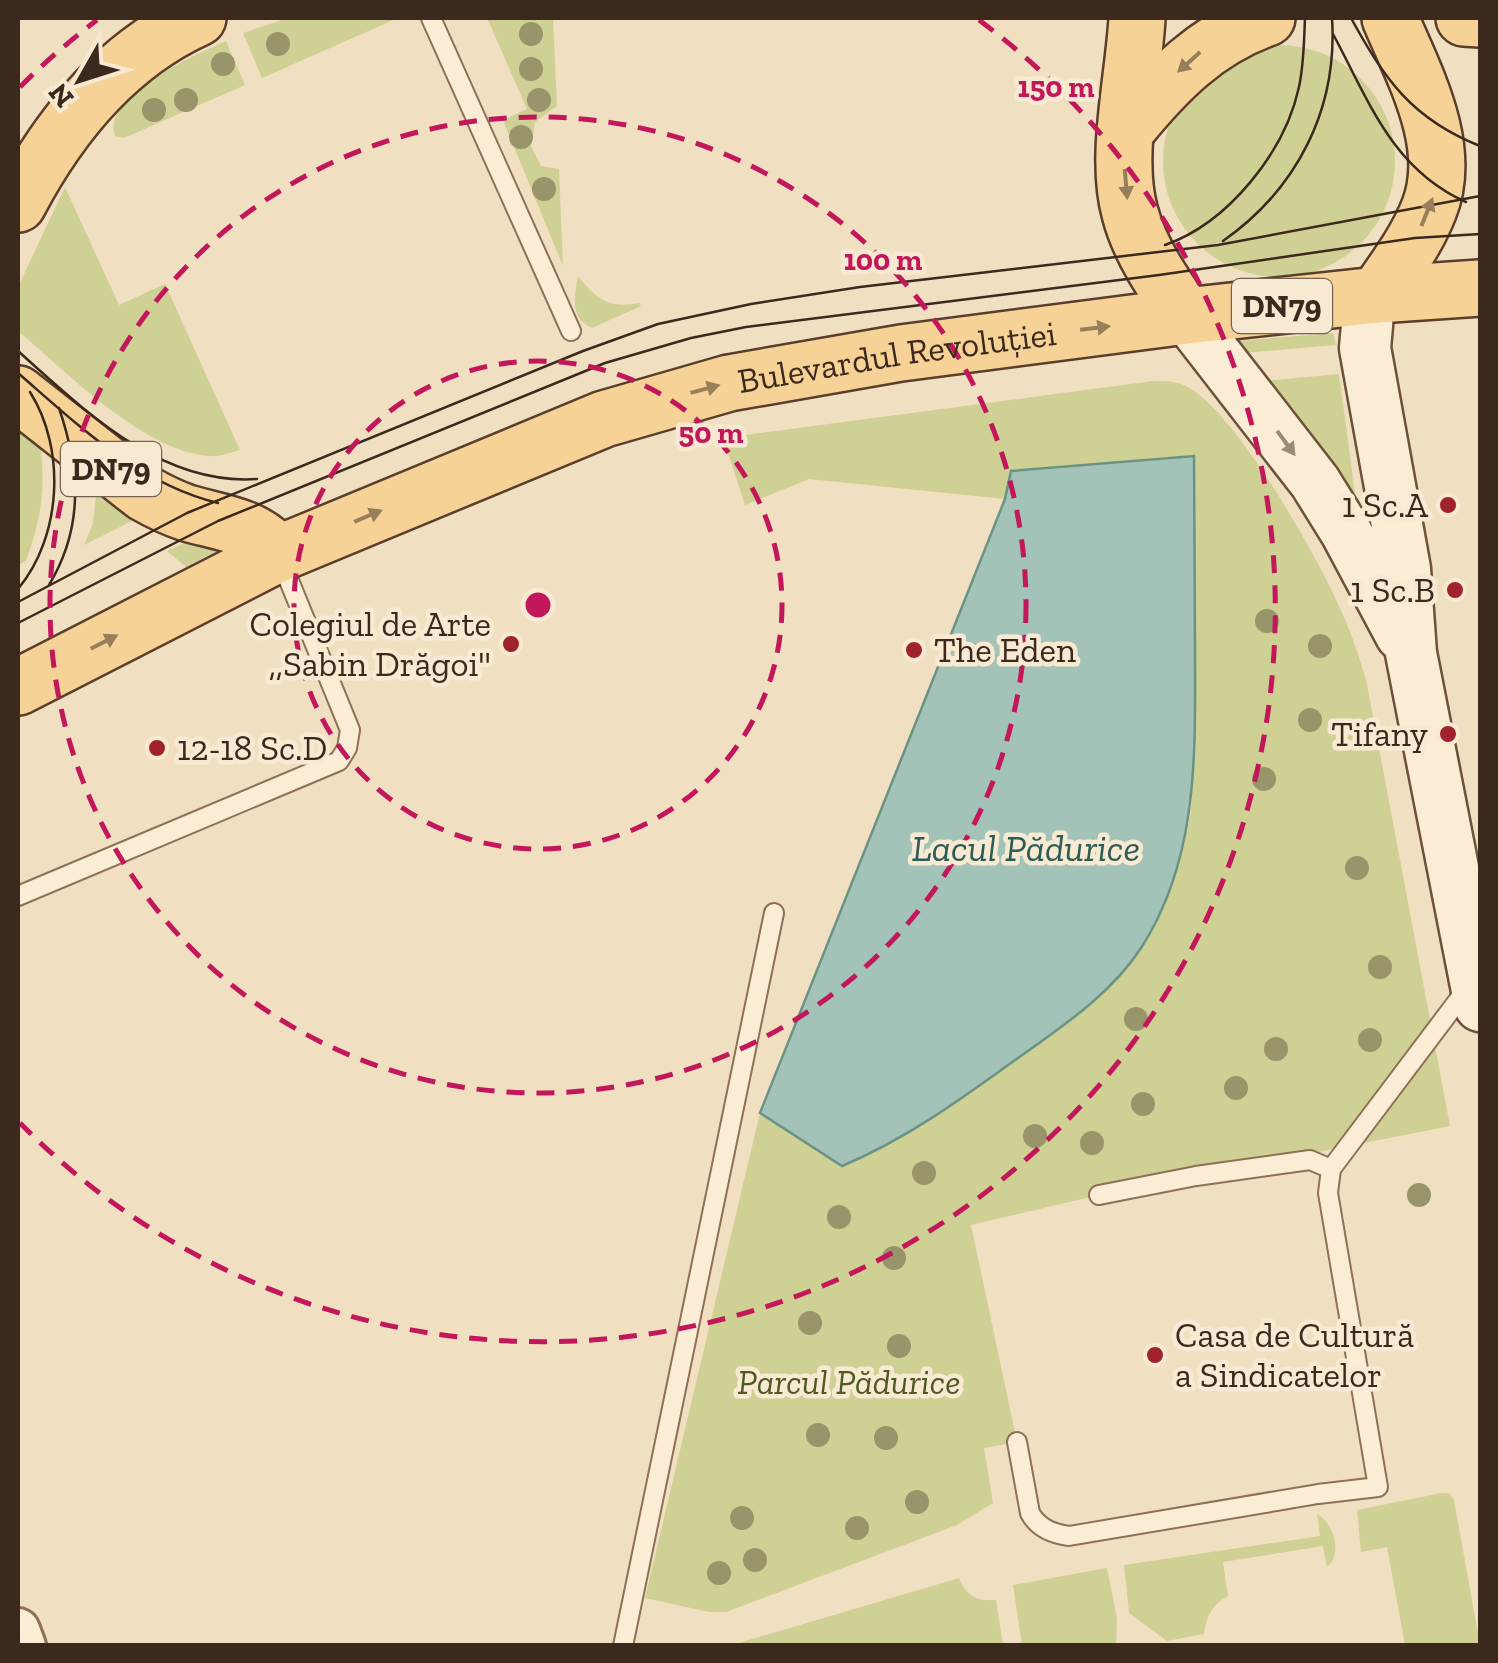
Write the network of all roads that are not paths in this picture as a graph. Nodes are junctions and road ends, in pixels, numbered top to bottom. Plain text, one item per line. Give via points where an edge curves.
1 (198, 18) edge
2 (431, 18) edge
3 (1137, 18) edge
4 (1267, 18) edge
5 (1390, 18) edge
6 (1464, 18) edge
7 (1480, 20) edge
8 (1128, 128) junction
9 (27, 177) edge
10 (1480, 288) edge
11 (1378, 295) junction
12 (1186, 316) junction
13 (570, 331) dead end
14 (18, 394) edge
15 (278, 554) junction
16 (1410, 652) junction
17 (18, 687) edge
18 (18, 896) edge
19 (774, 913) dead end
20 (1478, 992) edge
21 (1331, 1169) junction
22 (1099, 1195) dead end
23 (1017, 1442) dead end
24 (18, 1630) edge
25 (24, 1646) edge
26 (623, 1646) edge

1 - 9 main road via 152,42 103,83
2 - 13 lane
3 - 8 main road
4 -> 8 main road via 1196,55
11 -> 5 main road via 1422,226 1436,178 1430,120
6 - 7 main road
8 -> 12 main road via 1130,212
10 - 11 main road, Bulevardul Revoluției / DN79
11 - 12 main road, Bulevardul Revoluției / DN79
11 - 16 main road via 1368,314 1365,348 1405,570
15 -> 12 main road, Bulevardul Revoluției / DN79 via 604,418 711,387 901,353
12 -> 16 main road via 1315,482
14 - 15 main road, DN79 via 144,493 166,506 250,530
17 -> 15 main road, Bulevardul Revoluției
15 - 18 lane via 350,730 338,761
16 - 20 main road
19 - 26 lane
20 - 21 lane
21 - 22 lane via 1310,1160
21 - 23 lane via 1328,1194 1378,1487 1069,1536 1034,1521
24 - 25 street

